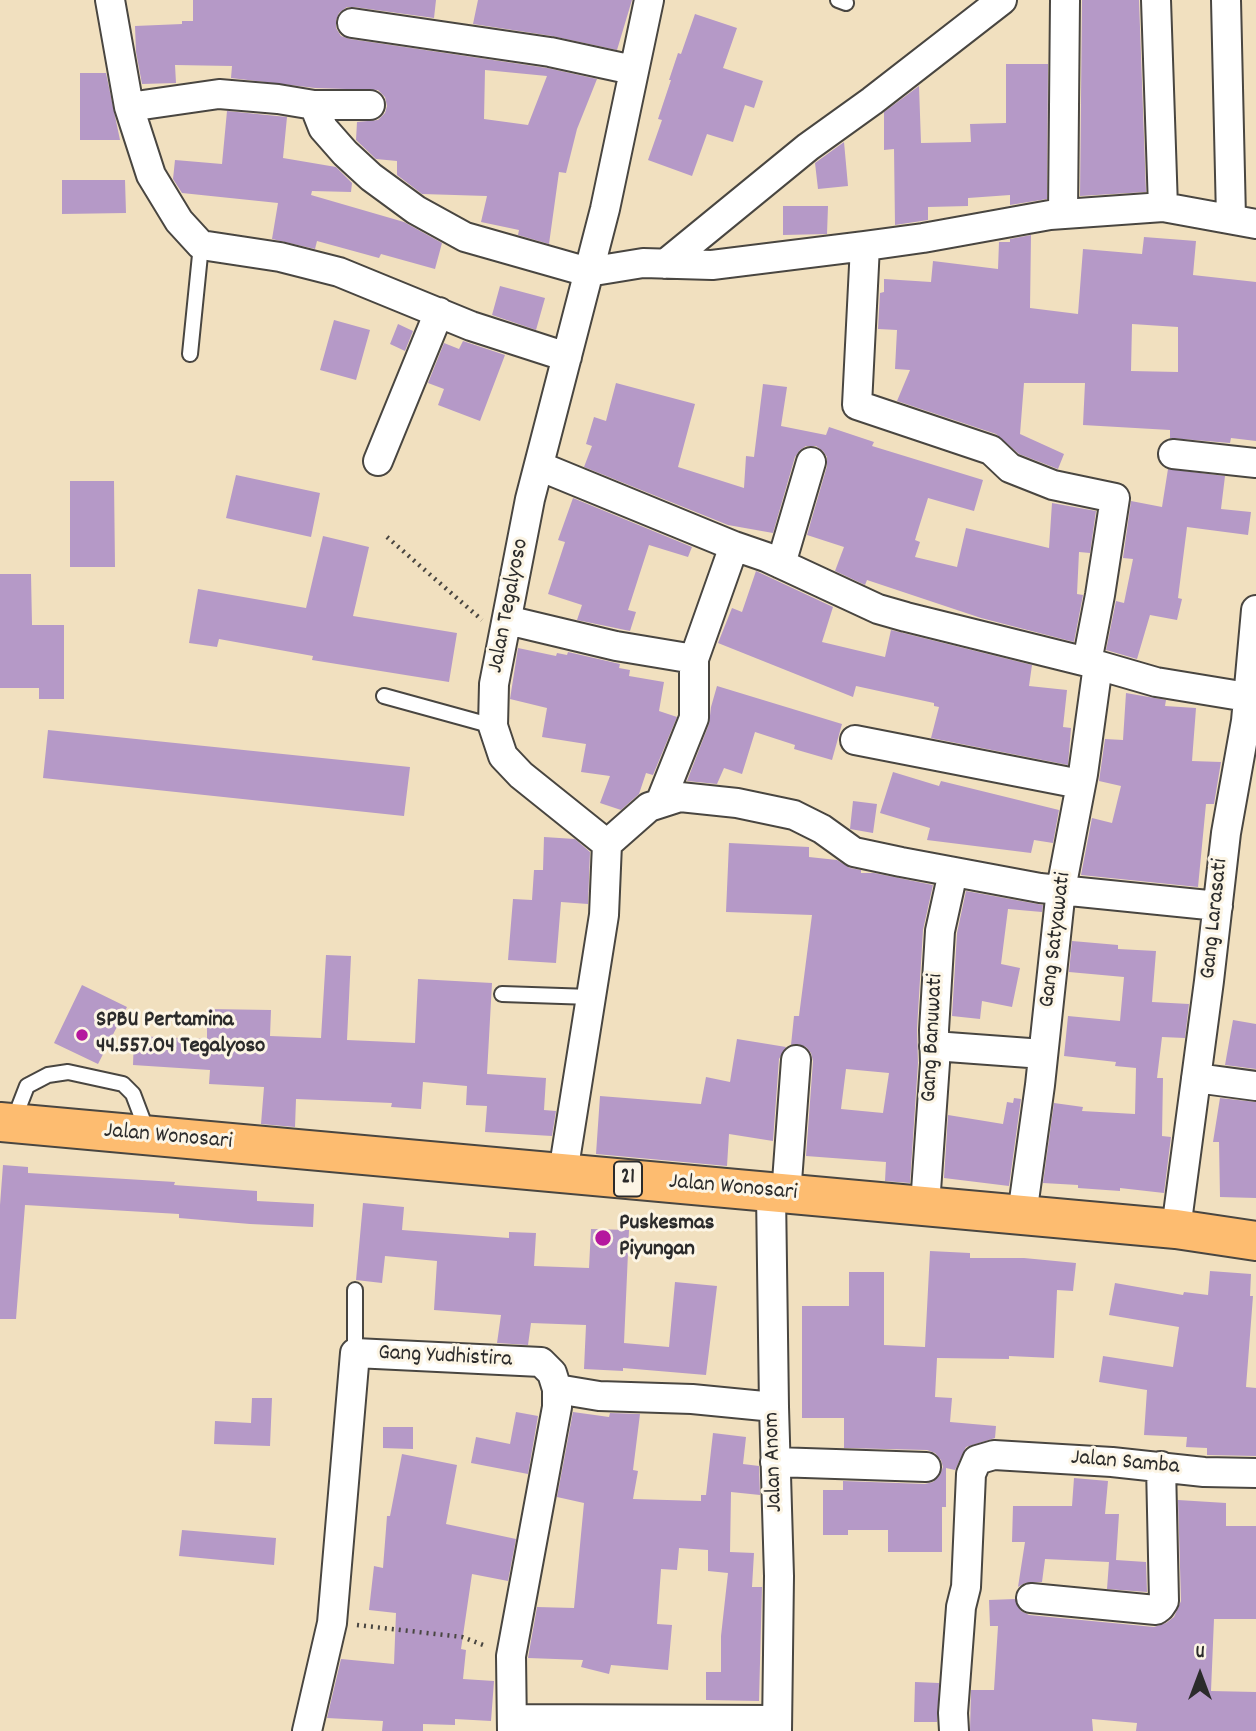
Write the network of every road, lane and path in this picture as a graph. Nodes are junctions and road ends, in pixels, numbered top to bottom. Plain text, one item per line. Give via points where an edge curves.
1 (110, 0) edge
2 (649, 0) edge
3 (975, 0) edge
4 (1002, 0) edge
5 (1065, 0) edge
6 (1156, 0) edge
7 (1226, 0) edge
8 (352, 23) dead end
9 (633, 70) junction
10 (314, 105) junction
11 (370, 105) dead end
12 (129, 107) junction
13 (1163, 207) junction
14 (1063, 214) junction
15 (1244, 221) edge
16 (201, 245) junction
17 (865, 246) junction
18 (654, 263) junction
19 (588, 272) junction
20 (439, 312) junction
21 (190, 354) dead end
22 (567, 356) junction
23 (1172, 454) dead end
24 (379, 461) dead end
25 (811, 462) dead end
26 (1256, 463) edge
27 (539, 466) junction
28 (387, 537) dead end
29 (734, 546) junction
30 (781, 564) junction
31 (1256, 610) edge
32 (505, 630) junction
33 (694, 659) junction
34 (1092, 664) junction
35 (384, 696) dead end
36 (1247, 697) junction
37 (493, 726) junction
38 (855, 740) dead end
39 (1080, 783) junction
40 (660, 803) junction
41 (607, 844) junction
42 (953, 872) junction
43 (1061, 889) junction
44 (1217, 906) junction
45 (502, 994) dead end
46 (590, 997) junction
47 (934, 1046) junction
48 (1043, 1054) junction
49 (796, 1060) dead end
50 (1196, 1078) junction
51 (1256, 1086) edge
52 (6, 1123) edge
53 (149, 1136) junction
54 (563, 1173) junction
55 (779, 1194) junction
56 (925, 1205) junction
57 (1022, 1215) junction
58 (1176, 1229) junction
59 (1256, 1241) edge
60 (355, 1290) dead end
61 (355, 1353) junction
62 (557, 1389) junction
63 (774, 1407) junction
64 (775, 1462) junction
65 (926, 1466) dead end
66 (1161, 1466) junction
67 (1256, 1473) edge
68 (1031, 1598) dead end
69 (332, 1623) junction
70 (511, 1656) junction
71 (512, 1725) edge
72 (777, 1726) edge
73 (306, 1731) edge
74 (954, 1731) edge

1 - 12 street
2 - 9 street, Jalan Tegalyoso
3 - 18 street
4 - 18 street
5 - 14 street
6 - 13 street
7 - 15 street
8 - 9 street via 550,52
9 - 19 street, Jalan Tegalyoso
10 - 11 street
10 - 12 street via 219,94
10 - 19 street via 323,128 345,153 416,210 465,237
12 - 16 street via 151,175 178,221
13 - 14 street
13 - 15 street
14 - 17 street
16 - 20 street via 339,272
16 - 21 lane
17 - 18 street via 712,265
17 - 34 street, Gang Satyawati via 857,405 991,450 1010,468 1053,485 1115,498
18 - 19 street
19 - 22 street, Jalan Tegalyoso
20 - 22 street
20 - 24 street
22 - 27 street, Jalan Tegalyoso
23 - 26 street
25 - 30 street
27 - 29 street
27 - 32 street, Jalan Tegalyoso
28 - 32 path
29 - 30 street
29 - 33 street
30 - 34 street via 878,609
31 - 36 street, Gang Larasati
32 - 33 street
32 - 37 street, Jalan Tegalyoso via 494,684
33 - 40 street via 694,718
34 - 36 street via 1156,682
34 - 39 street, Gang Satyawati
35 - 37 lane
36 - 44 street, Gang Larasati
37 - 41 street, Jalan Tegalyoso via 503,756 521,775
38 - 39 street
39 - 43 street, Gang Satyawati
40 - 41 street via 649,807
40 - 42 street via 680,797 794,815 854,852
41 - 46 street via 604,915
42 - 43 street
42 - 47 street, Gang Banuwati via 940,931
43 - 44 street
43 - 48 street, Gang Satyawati
44 - 50 street, Gang Larasati
45 - 46 lane
46 - 54 street
47 - 48 street
47 - 56 street, Gang Banuwati
48 - 57 street, Gang Satyawati
49 - 55 street, Jalan Anom
50 - 51 street
50 - 58 street, Gang Larasati
52 - 53 highway, Jalan Wonosari / 21
52 - 53 lane via 27,1086 48,1075 68,1072 123,1084 133,1094
53 - 54 highway, Jalan Wonosari / 21
54 - 55 highway, Jalan Wonosari / 21
55 - 56 highway, Jalan Wonosari / 21
55 - 63 street, Jalan Anom
56 - 57 highway, Jalan Wonosari / 21
57 - 58 highway, Jalan Wonosari / 21
58 - 59 highway, Jalan Wonosari / 21
60 - 61 lane
61 - 62 street, Gang Yudhistira via 541,1362 552,1373
61 - 69 street, Gang Yudhistira
62 - 63 street via 599,1396
62 - 70 street
63 - 64 street, Jalan Anom
64 - 65 street
64 - 72 street, Jalan Anom
66 - 67 street, Jalan Samba
66 - 68 street via 1164,1601 1160,1607
66 - 74 street, Jalan Samba via 994,1455 977,1460 971,1474
69 - 70 path via 462,1637
69 - 73 street, Gang Yudhistira
70 - 71 street
71 - 72 street

